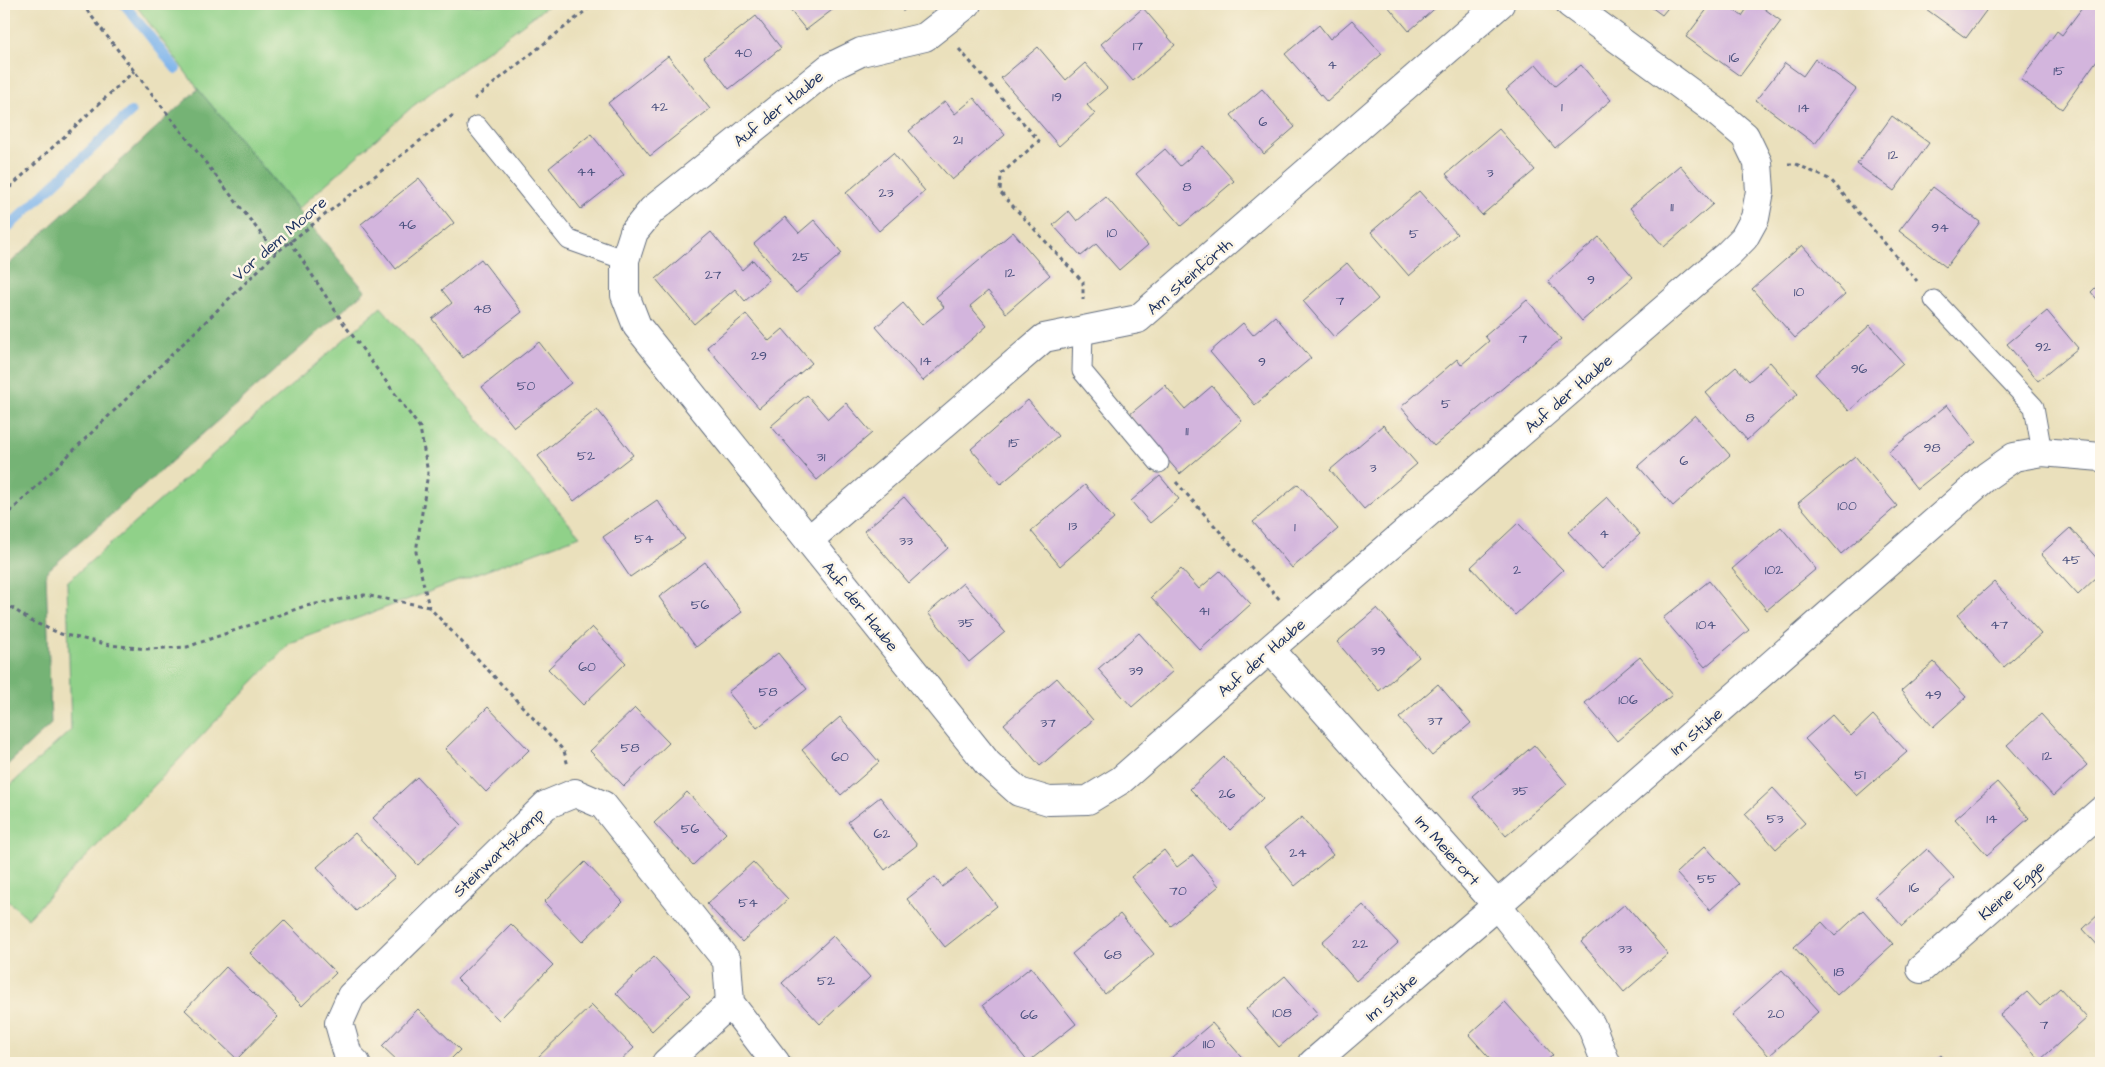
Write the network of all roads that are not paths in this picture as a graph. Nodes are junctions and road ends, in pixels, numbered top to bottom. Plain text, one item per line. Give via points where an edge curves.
1 (967, 4) edge
2 (1500, 4) edge
3 (1570, 4) edge
4 (476, 126) dead end
5 (625, 260) junction
6 (1934, 300) road end
7 (1083, 329) junction
8 (2042, 452) junction
9 (2101, 457) edge
10 (1159, 462) road end
11 (809, 540) junction
12 (1270, 649) junction
13 (2101, 811) edge
14 (1497, 905) junction
15 (1921, 969) dead end
16 (730, 1003) junction
17 (356, 1063) edge
18 (666, 1063) edge
19 (776, 1063) edge
20 (1313, 1063) edge
21 (1606, 1063) edge

1 - 5 street, Auf der Haube via 924,37 861,52 830,67 652,210 634,232
2 - 7 street, Am Steinförth via 1138,319
3 - 12 street, Auf der Haube via 1745,136 1758,163 1760,191 1755,218 1744,238 1727,256
4 - 5 lane via 569,240
5 - 11 street, Auf der Haube via 625,295 637,326
6 - 8 lane via 2034,408
7 - 10 lane via 1082,372
7 - 11 street, Am Steinförth via 1044,338
8 - 9 street, Im Stühe
8 - 14 street, Im Stühe via 2014,457 1987,476
11 - 12 street, Auf der Haube via 988,764 1019,792 1049,801 1088,800 1121,780
12 - 14 street, Im Meierort
13 - 15 street, Kleine Egge
14 - 20 street, Im Stühe
14 - 21 street, Im Meierort via 1591,1025
16 - 17 street, Steinwartskamp via 727,961 603,805 575,793 546,805 351,996 339,1023 348,1055
16 - 18 street
16 - 19 street

